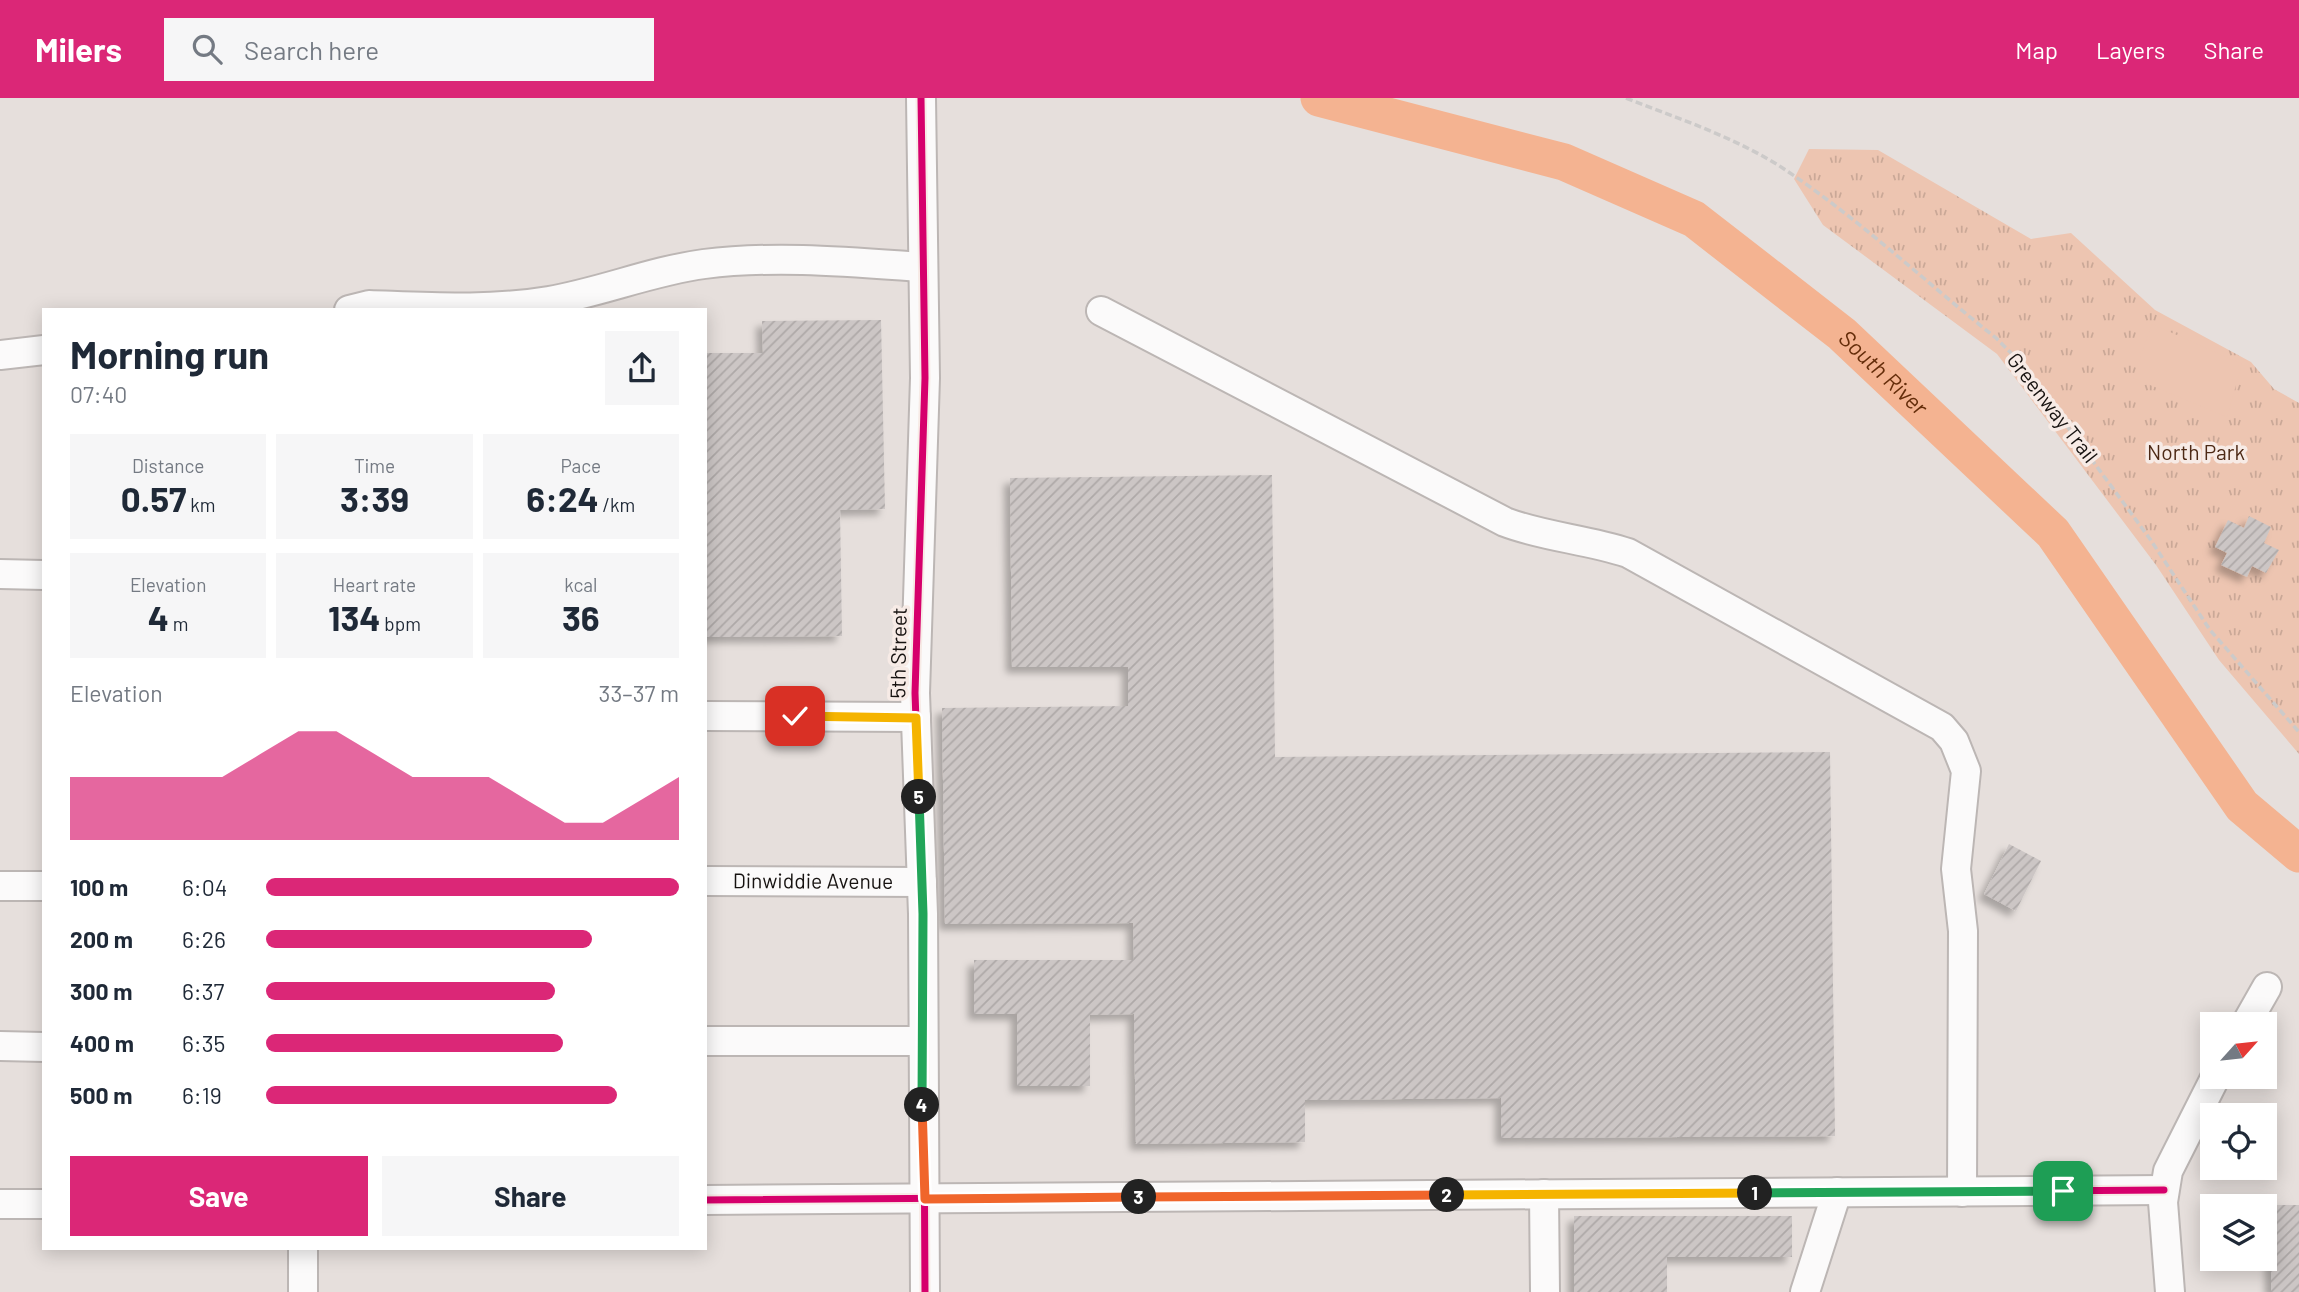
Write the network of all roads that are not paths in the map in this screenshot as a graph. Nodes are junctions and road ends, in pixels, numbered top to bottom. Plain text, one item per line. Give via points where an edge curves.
1 (921, 98) edge
2 (922, 267) junction
3 (357, 308) edge
4 (1101, 311) dead end
5 (42, 350) edge
6 (0, 355) edge
7 (0, 575) edge
8 (42, 575) edge
9 (707, 716) edge
10 (916, 718) junction
11 (707, 881) edge
12 (922, 882) junction
13 (0, 886) edge
14 (42, 886) edge
15 (2267, 988) dead end
16 (2253, 1012) edge
17 (707, 1041) edge
18 (922, 1041) junction
19 (0, 1046) edge
20 (42, 1047) edge
21 (2209, 1089) edge
22 (2164, 1189) junction
23 (1837, 1192) junction
24 (1962, 1192) junction
25 (1544, 1194) junction
26 (925, 1199) junction
27 (707, 1200) edge
28 (0, 1204) edge
29 (42, 1204) edge
30 (303, 1250) edge
31 (303, 1292) edge
32 (925, 1292) edge
33 (1545, 1292) edge
34 (1805, 1292) edge
35 (2171, 1292) edge

1 - 2 street, 5th Street
2 - 3 street via 743,261 648,275 552,301 515,306
2 - 10 street, 5th Street via 925,378
4 - 24 street via 1505,522 1628,553 1942,727 1954,741 1966,771 1956,860 1963,931
5 - 6 street
7 - 8 street
9 - 10 street
10 - 12 street, 5th Street
11 - 12 street, Dinwiddie Avenue
12 - 18 street, 5th Street
13 - 14 street
15 - 16 street
17 - 18 street
18 - 26 street, 5th Street
19 - 20 street
21 - 22 street via 2174,1156
22 - 24 street
22 - 35 street
23 - 24 street
23 - 25 street
23 - 34 street
25 - 26 street
25 - 33 street
26 - 27 street
26 - 32 street, 5th Street
28 - 29 street
30 - 31 street

